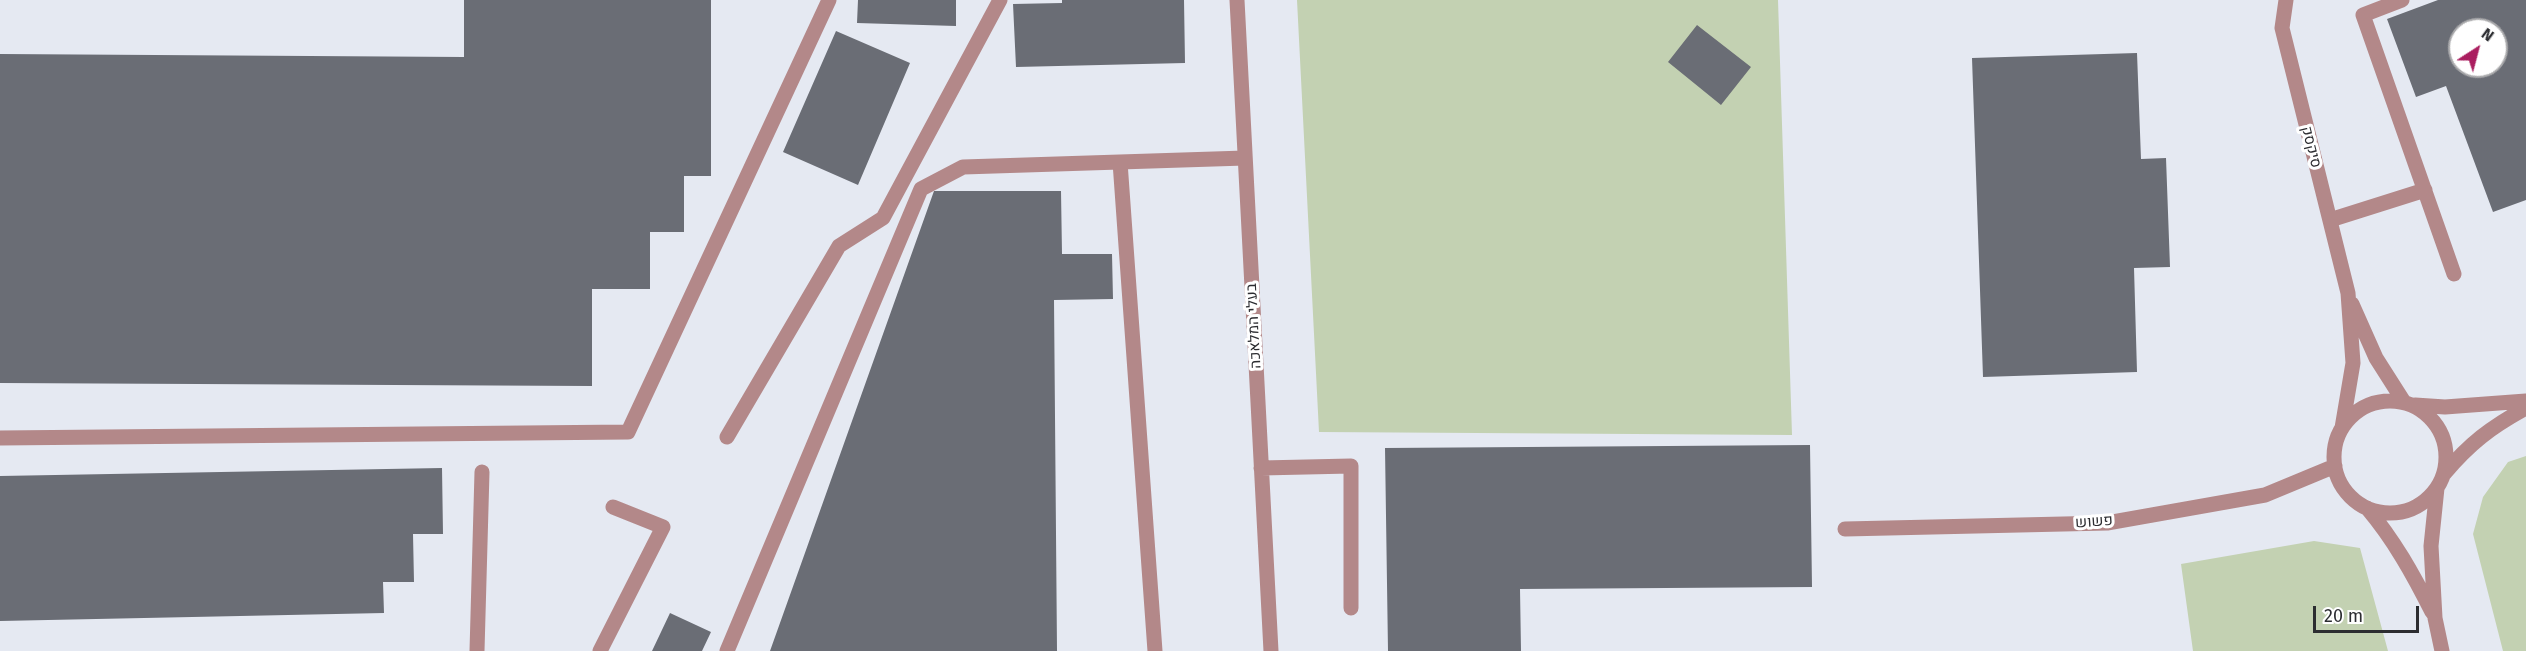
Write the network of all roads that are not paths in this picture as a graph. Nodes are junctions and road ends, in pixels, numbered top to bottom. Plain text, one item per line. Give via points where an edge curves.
1 (829, 0) edge
2 (1000, 0) edge
3 (1237, 0) edge
4 (2286, 0) edge
5 (2402, 0) edge
6 (1245, 158) junction
7 (1120, 162) junction
8 (2425, 190) junction
9 (2330, 220) junction
10 (2454, 274) dead end
11 (2348, 293) junction
12 (2526, 400) edge
13 (2408, 404) junction
14 (2526, 408) edge
15 (2342, 428) junction
16 (727, 437) dead end
17 (0, 438) edge
18 (2334, 466) junction
19 (1261, 468) junction
20 (482, 472) dead end
21 (2441, 481) junction
22 (613, 507) dead end
23 (2367, 508) junction
24 (1845, 529) dead end
25 (1351, 608) dead end
26 (2435, 618) junction
27 (477, 651) edge
28 (600, 651) edge
29 (727, 651) edge
30 (1155, 651) edge
31 (1271, 651) edge
32 (2442, 651) edge

1 - 17 street via 628,432
2 - 16 street via 883,218 839,246
3 - 6 street, בעלי המלאכה
4 - 9 street, סיקסק via 2282,28
5 - 8 street via 2363,15
6 - 7 street
6 - 19 street, בעלי המלאכה
7 - 29 street via 963,167 921,189
7 - 30 street
8 - 9 street
8 - 10 street
9 - 11 street, סיקסק
11 - 13 street, סיקסק via 2376,358
11 - 15 street, סיקסק via 2353,363
12 - 13 street via 2445,407
13 - 15 street via 2386,400 2368,405 2353,414
13 - 21 street via 2427,414 2438,426 2445,449
14 - 21 street via 2482,434 2462,452
15 - 18 street via 2334,446
18 - 23 street via 2340,483
18 - 24 street, פשוש via 2265,495 2107,523
19 - 25 street via 1351,466
19 - 31 street, בעלי המלאכה
20 - 27 street
21 - 23 street via 2426,500 2398,513
21 - 26 street via 2431,546
22 - 28 street via 663,527
23 - 26 street via 2396,545
26 - 32 street

